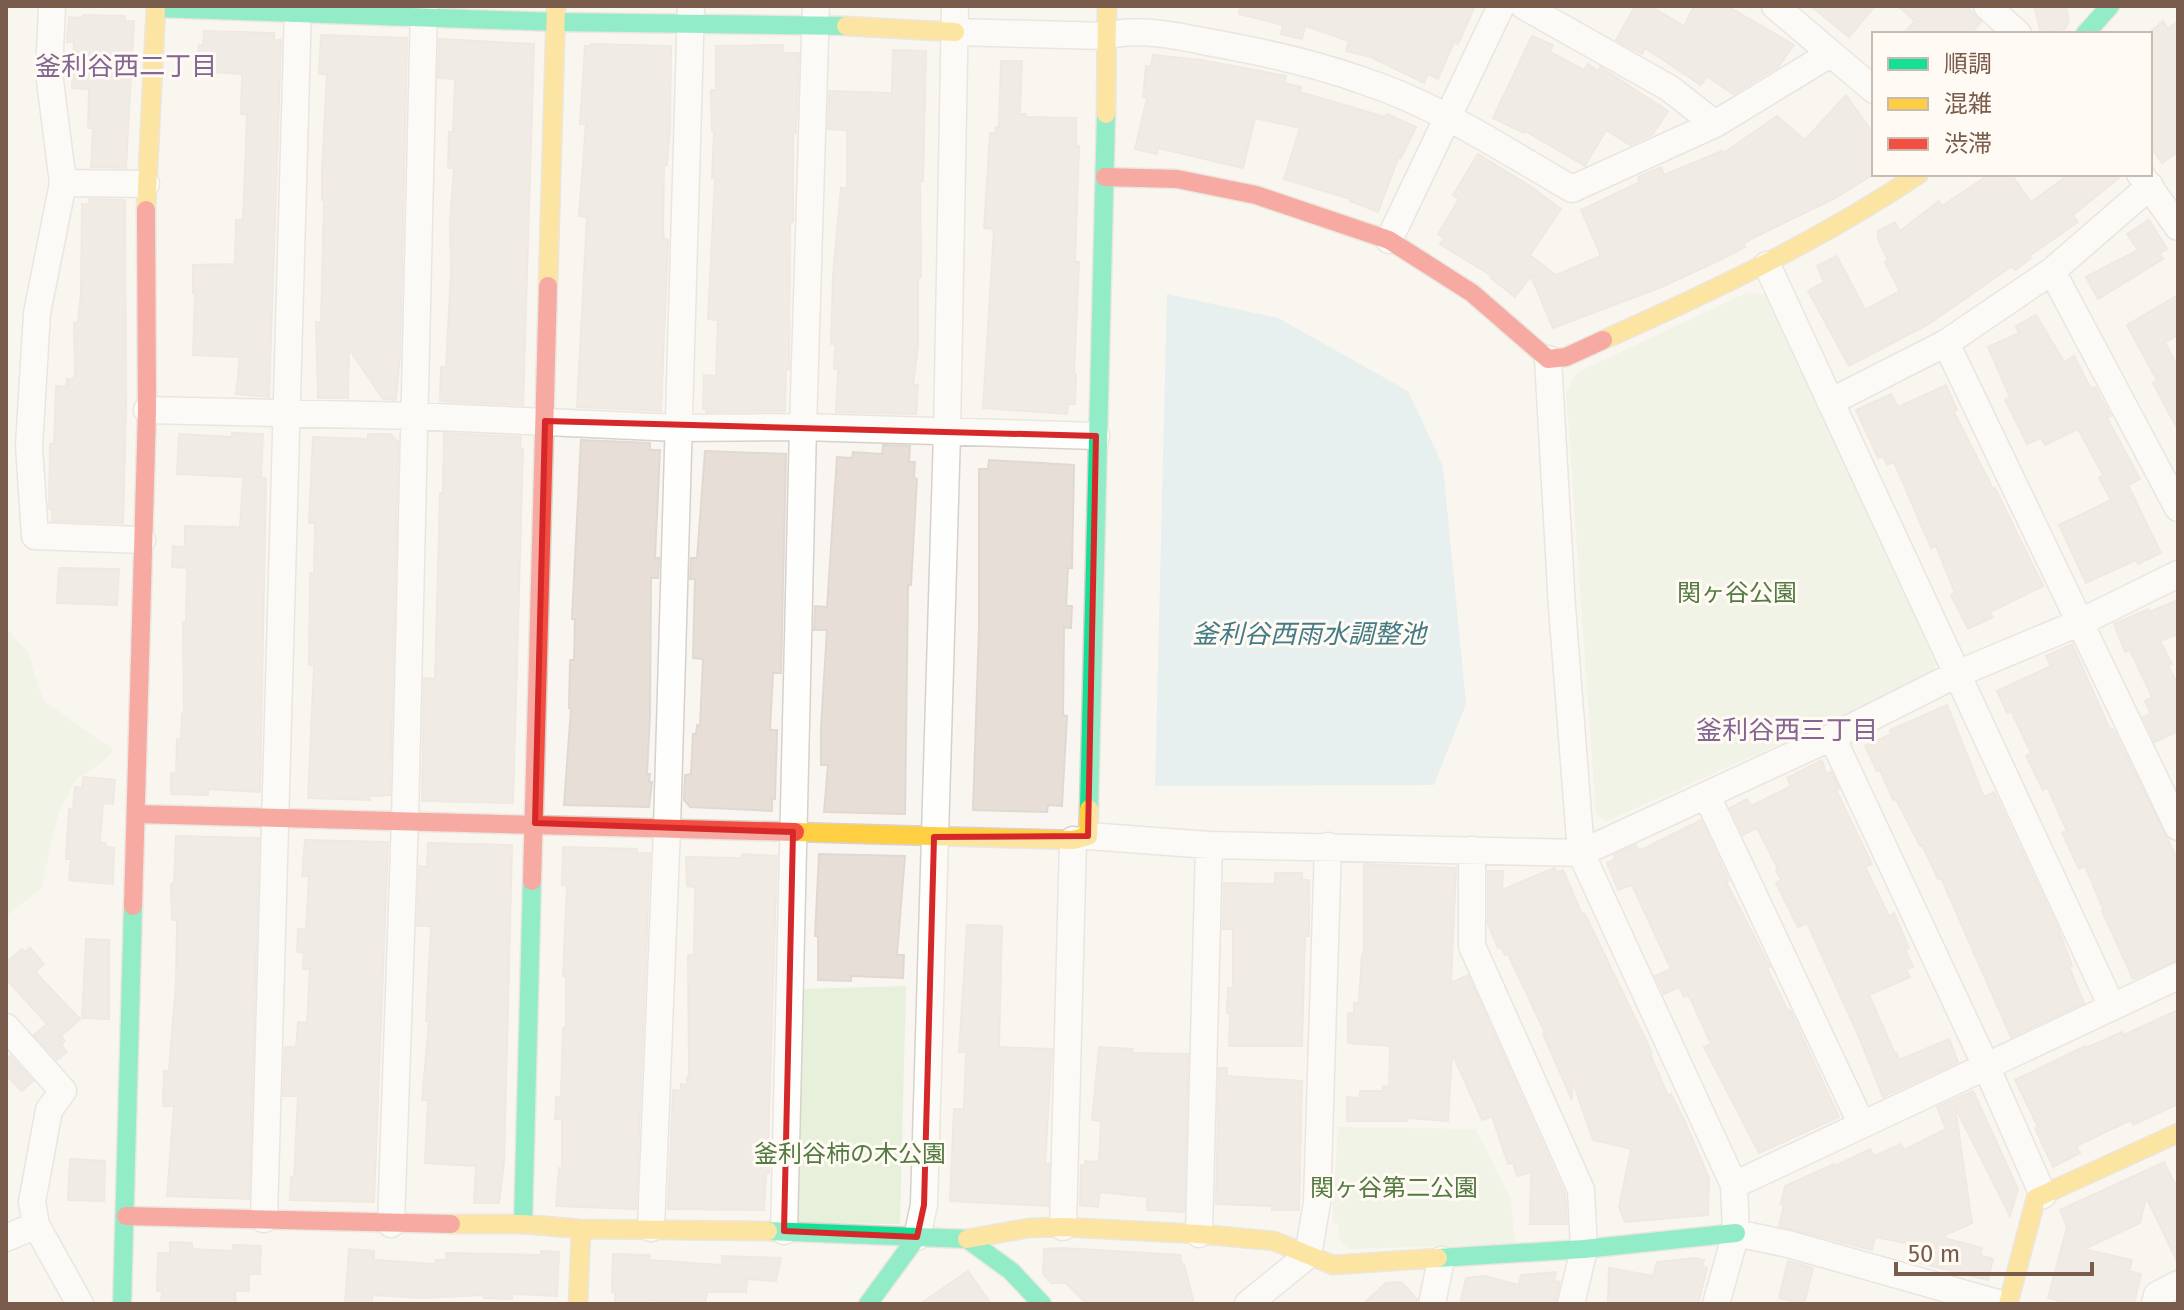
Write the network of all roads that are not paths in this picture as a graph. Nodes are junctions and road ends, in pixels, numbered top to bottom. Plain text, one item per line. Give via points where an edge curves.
1 (52, 6) edge
2 (1107, 6) edge
3 (1501, 6) edge
4 (1524, 6) edge
5 (1775, 6) edge
6 (1987, 6) edge
7 (2110, 6) edge
8 (156, 7) edge
9 (298, 9) edge
10 (424, 11) edge
11 (556, 14) edge
12 (816, 15) edge
13 (691, 16) edge
14 (955, 19) edge
15 (2016, 32) edge
16 (2087, 32) edge
17 (1105, 36) junction
18 (1830, 54) junction
19 (1872, 88) edge
20 (1449, 118) junction
21 (1715, 124) junction
22 (1916, 176) edge
23 (1105, 177) junction
24 (2145, 180) edge
25 (63, 183) junction
26 (146, 184) junction
27 (2178, 227) edge
28 (1389, 240) junction
29 (1767, 265) junction
30 (2052, 271) junction
31 (1946, 343) junction
32 (1548, 359) junction
33 (1830, 402) junction
34 (147, 410) junction
35 (285, 413) junction
36 (416, 416) junction
37 (545, 421) junction
38 (803, 427) junction
39 (678, 428) junction
40 (947, 433) junction
41 (1096, 436) junction
42 (2178, 508) edge
43 (142, 540) junction
44 (2178, 574) edge
45 (2081, 622) junction
46 (1957, 674) junction
47 (1832, 737) junction
48 (1707, 796) junction
49 (136, 814) junction
50 (276, 816) junction
51 (405, 820) junction
52 (535, 823) junction
53 (2178, 827) edge
54 (667, 828) junction
55 (793, 832) junction
56 (934, 837) junction
57 (1081, 838) junction
58 (1209, 845) junction
59 (1328, 846) junction
60 (1472, 850) junction
61 (1581, 853) junction
62 (2178, 976) edge
63 (2112, 1007) junction
64 (6, 1027) edge
65 (1986, 1066) junction
66 (1861, 1123) junction
67 (2176, 1139) edge
68 (1734, 1185) junction
69 (2043, 1195) junction
70 (126, 1216) junction
71 (264, 1219) junction
72 (391, 1224) junction
73 (523, 1224) junction
74 (36, 1225) junction
75 (1063, 1227) junction
76 (651, 1228) junction
77 (581, 1229) junction
78 (784, 1231) junction
79 (1736, 1233) junction
80 (1199, 1234) junction
81 (917, 1237) junction
82 (6, 1238) edge
83 (967, 1239) junction
84 (1584, 1249) junction
85 (1308, 1255) junction
86 (1441, 1260) junction
87 (2178, 1284) edge
88 (80, 1304) edge
89 (122, 1304) edge
90 (578, 1304) edge
91 (868, 1304) edge
92 (1042, 1304) edge
93 (1248, 1304) edge
94 (1432, 1304) edge
95 (1571, 1304) edge
96 (1716, 1304) edge
97 (2001, 1304) edge
98 (2008, 1304) edge
99 (2155, 1304) edge

1 - 25 street via 49,73
2 - 17 street
3 - 20 street
4 - 21 street via 1669,88
5 - 18 street
6 - 15 street
7 - 16 street
8 - 9 street
8 - 26 street
9 - 10 street
9 - 35 street
10 - 11 street
10 - 36 street
11 - 13 street
11 - 37 street
12 - 13 street
12 - 14 street
12 - 38 street
13 - 39 street
14 - 17 street
14 - 40 street
17 - 20 street via 1126,31 1275,55 1364,80
17 - 23 street
18 - 19 street
18 - 21 street
20 - 21 street via 1572,189
20 - 28 street
22 - 29 street
23 - 28 street via 1177,179 1256,195
23 - 41 street
24 - 27 street
24 - 30 street
25 - 26 street
25 - 43 street via 37,313 29,446 35,536
26 - 34 street
28 - 32 street via 1472,293
29 - 32 street via 1566,357
29 - 33 street
30 - 31 street
30 - 42 street
31 - 33 street
31 - 45 street
32 - 61 street
33 - 46 street
34 - 35 street
34 - 43 street
35 - 36 street
35 - 50 street
36 - 37 street
36 - 51 street
37 - 39 street
37 - 52 street
38 - 39 street
38 - 40 street
38 - 55 street
39 - 54 street
40 - 41 street
40 - 56 street
41 - 57 street
43 - 49 street
44 - 45 street
45 - 46 street
45 - 53 street
46 - 47 street
46 - 63 street
47 - 48 street
47 - 65 street
48 - 61 street
48 - 66 street
49 - 50 street
49 - 70 street
50 - 51 street
50 - 71 street
51 - 52 street
51 - 72 street
52 - 54 street
52 - 73 street
54 - 55 street
54 - 76 street
55 - 56 street
55 - 78 street
56 - 57 street
56 - 81 street via 924,1205
57 - 58 street
57 - 75 street
58 - 59 street
58 - 80 street
59 - 60 street
59 - 85 street via 1317,1203
60 - 61 street
60 - 84 street via 1472,946 1581,1190
61 - 68 street
62 - 63 street
63 - 65 street
64 - 74 street via 63,1091 49,1110 32,1202
65 - 66 street
65 - 69 street
66 - 68 street
67 - 69 street
68 - 79 street
69 - 98 street via 2036,1198
70 - 71 street
70 - 89 street
71 - 72 street
72 - 73 street
73 - 77 street
74 - 82 street
74 - 88 street
75 - 80 street
75 - 83 street
76 - 77 street
76 - 78 street
77 - 90 street
78 - 81 street
79 - 84 street
79 - 96 street
79 - 97 street
80 - 85 street via 1274,1241
81 - 83 street
81 - 91 street
83 - 92 street via 1011,1271
84 - 86 street
84 - 95 street
85 - 86 street via 1333,1265
85 - 93 street
86 - 94 street
87 - 99 street via 2157,1295

